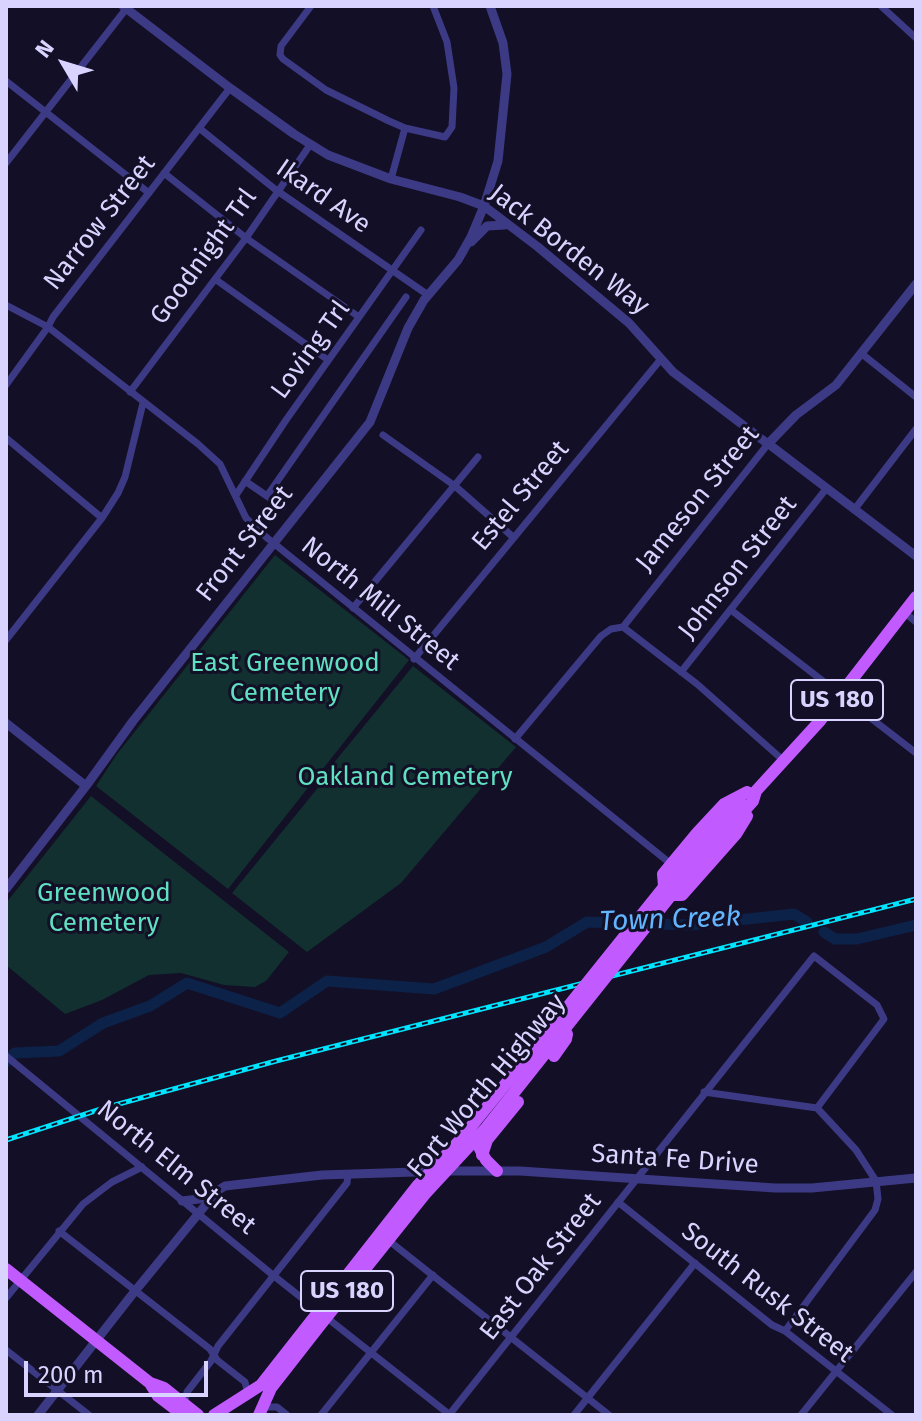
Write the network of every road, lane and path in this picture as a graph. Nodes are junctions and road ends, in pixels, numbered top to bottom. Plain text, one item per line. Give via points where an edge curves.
1 (311, 6) edge
2 (433, 6) edge
3 (490, 6) edge
4 (881, 6) edge
5 (124, 7) edge
6 (916, 38) edge
7 (6, 81) edge
8 (230, 88) junction
9 (47, 113) junction
10 (199, 128) junction
11 (405, 128) junction
12 (310, 145) junction
13 (6, 163) edge
14 (164, 173) junction
15 (391, 179) junction
16 (276, 190) junction
17 (149, 193) junction
18 (484, 206) junction
19 (509, 225) junction
20 (421, 230) dead end
21 (246, 238) junction
22 (465, 246) junction
23 (393, 270) junction
24 (215, 279) junction
25 (916, 284) edge
26 (428, 295) junction
27 (406, 297) dead end
28 (6, 305) edge
29 (359, 317) junction
30 (48, 327) junction
31 (862, 354) junction
32 (661, 359) junction
33 (328, 360) junction
34 (6, 385) edge
35 (130, 392) junction
36 (916, 397) edge
37 (143, 403) junction
38 (916, 429) edge
39 (383, 435) dead end
40 (6, 438) edge
41 (768, 444) junction
42 (478, 457) dead end
43 (245, 481) junction
44 (455, 486) junction
45 (826, 489) junction
46 (236, 495) junction
47 (267, 496) junction
48 (283, 507) dead end
49 (854, 510) junction
50 (102, 518) junction
51 (513, 537) junction
52 (273, 543) junction
53 (916, 556) edge
54 (916, 597) edge
55 (353, 608) junction
56 (731, 610) junction
57 (904, 612) junction
58 (916, 622) edge
59 (623, 627) junction
60 (6, 640) edge
61 (414, 659) junction
62 (681, 672) junction
63 (842, 694) junction
64 (6, 723) edge
65 (515, 739) junction
66 (916, 753) edge
67 (784, 761) junction
68 (86, 786) junction
69 (752, 795) junction
70 (683, 865) junction
71 (6, 889) edge
72 (551, 1038) junction
73 (6, 1056) edge
74 (704, 1092) junction
75 (817, 1108) junction
76 (486, 1128) junction
77 (461, 1139) junction
78 (482, 1155) junction
79 (142, 1167) junction
80 (431, 1171) junction
81 (446, 1171) junction
82 (497, 1171) junction
83 (348, 1174) junction
84 (916, 1178) edge
85 (636, 1179) junction
86 (876, 1181) junction
87 (217, 1191) junction
88 (182, 1201) junction
89 (618, 1202) junction
90 (198, 1214) junction
91 (59, 1231) junction
92 (384, 1237) junction
93 (695, 1263) junction
94 (6, 1269) edge
95 (916, 1272) edge
96 (433, 1275) junction
97 (274, 1276) junction
98 (20, 1280) junction
99 (136, 1291) junction
100 (6, 1298) edge
101 (323, 1315) junction
102 (785, 1331) junction
103 (511, 1338) junction
104 (97, 1340) junction
105 (6, 1350) edge
106 (372, 1353) junction
107 (214, 1355) junction
108 (836, 1372) junction
109 (57, 1391) junction
110 (248, 1394) junction
111 (588, 1398) junction
112 (236, 1401) junction
113 (179, 1412) edge
114 (259, 1413) edge
115 (38, 1415) edge
116 (89, 1415) edge
117 (198, 1415) edge
118 (214, 1415) edge
119 (287, 1415) edge
120 (321, 1415) edge
121 (450, 1415) edge
122 (574, 1415) edge
123 (609, 1415) edge
124 (801, 1415) edge
125 (892, 1415) edge

1 - 11 street via 281,46 283,59 326,90
2 - 11 street via 450,55 452,127 445,137
3 - 18 street, Front Street via 507,74 498,161
4 - 6 street
5 - 8 street, Jack Borden Way
5 - 9 street
7 - 9 street
8 - 10 street, Narrow Street
8 - 12 street, Jack Borden Way
9 - 13 street
9 - 17 street
10 - 14 street, Narrow Street
10 - 16 street, Ikard Ave
11 - 15 street
12 - 15 street, Jack Borden Way
12 - 16 street, Goodnight Trl
14 - 17 street, Narrow Street
14 - 21 street
15 - 18 street, Jack Borden Way
16 - 21 street, Goodnight Trl
16 - 23 street, Ikard Ave
17 - 30 street, Narrow Street
18 - 19 street, Jack Borden Way
18 - 22 street, Front Street
19 - 22 street via 487,226
19 - 32 street, Jack Borden Way via 629,323
20 - 23 street, Loving Trl
21 - 24 street, Goodnight Trl
21 - 29 street
22 - 26 street, Front Street
23 - 26 street, Ikard Ave
23 - 29 street, Loving Trl
24 - 33 street
24 - 35 street, Goodnight Trl
25 - 31 street, Jameson Street
26 - 52 street, Front Street via 408,328 370,422
27 - 47 street
28 - 30 street, North Mill Street
29 - 33 street, Loving Trl
30 - 34 street, Narrow Street
30 - 35 street, North Mill Street
31 - 36 street
31 - 41 street, Jameson Street via 836,385
32 - 41 street, Jack Borden Way
32 - 51 street, Estel Street
33 - 43 street, Loving Trl
35 - 37 street, North Mill Street
37 - 46 street, North Mill Street via 220,464
37 - 50 street via 125,477
38 - 49 street
39 - 44 street
40 - 50 street
41 - 45 street, Jack Borden Way
41 - 59 street, Jameson Street
42 - 44 street
43 - 46 street, Loving Trl
43 - 47 street
44 - 51 street
44 - 55 street
45 - 49 street, Jack Borden Way
45 - 56 street, Johnson Street
46 - 52 street, North Mill Street via 246,518
47 - 48 street
49 - 53 street, Jack Borden Way
50 - 60 street
51 - 61 street, Estel Street
52 - 55 street, North Mill Street
52 - 68 street, Front Street
54 - 57 main road, Fort Worth Highway / US 180
55 - 61 street, North Mill Street
56 - 62 street, Johnson Street
56 - 63 street
57 - 58 street
57 - 63 main road, Fort Worth Highway / US 180
59 - 62 street
59 - 65 street, Jameson Street via 601,636
61 - 65 street, North Mill Street
62 - 67 street
63 - 66 street
63 - 67 main road, Fort Worth Highway / US 180
64 - 68 street
65 - 70 street, North Mill Street
67 - 69 main road, Fort Worth Highway / US 180
68 - 71 street, Front Street
69 - 70 main road, Fort Worth Highway / US 180
69 - 70 main road via 736,834 678,896 662,882 663,874
70 - 72 main road, Fort Worth Highway / US 180, bridge
72 - 76 main road, Fort Worth Highway / US 180
72 - 77 main road, Fort Worth Highway / US 180
73 - 79 street, North Elm Street
74 - 75 street
74 - 75 street, East Oak Street via 814,956 877,1005 884,1019
74 - 85 street, East Oak Street
75 - 86 street
76 - 78 main road
76 - 81 main road, Fort Worth Highway / US 180
77 - 78 main road via 471,1115 543,1025 554,1023 566,1039 487,1140
77 - 80 main road, Fort Worth Highway / US 180
78 - 82 main road
79 - 88 street, North Elm Street
79 - 91 street via 98,1192
80 - 81 street, Santa Fe Drive
80 - 83 street, Santa Fe Drive
80 - 92 main road, Fort Worth Highway / US 180
81 - 82 street, Santa Fe Drive
81 - 92 main road, Fort Worth Highway / US 180
82 - 85 street, Santa Fe Drive
83 - 87 street, Santa Fe Drive via 243,1183
83 - 97 street via 347,1183
84 - 86 street, Santa Fe Drive
85 - 86 street, Santa Fe Drive via 775,1188
85 - 89 street, East Oak Street
86 - 102 street via 875,1210
87 - 88 street, Santa Fe Drive
87 - 90 street
88 - 90 street, North Elm Street
89 - 93 street, South Rusk Street
89 - 103 street, East Oak Street
90 - 97 street, North Elm Street
90 - 99 street
91 - 98 street
91 - 99 street
92 - 96 street
92 - 101 main road, Fort Worth Highway / US 180
93 - 102 street, South Rusk Street
93 - 111 street
94 - 98 main road
95 - 108 street
96 - 103 street
96 - 106 street
97 - 101 street, North Elm Street
97 - 107 street
98 - 100 street
98 - 104 main road
99 - 104 street
99 - 107 street
101 - 106 street, North Elm Street
101 - 110 main road, Fort Worth Highway / US 180
101 - 114 main road, Fort Worth Highway / US 180
102 - 108 street, South Rusk Street
103 - 111 street
103 - 121 street, East Oak Street
104 - 109 street
104 - 113 main road via 150,1383 164,1388
105 - 109 street
106 - 120 street
106 - 121 street, North Elm Street
107 - 110 street via 245,1382
107 - 113 street
108 - 124 street
108 - 125 street, South Rusk Street
109 - 115 street
109 - 116 street
110 - 112 main road, US 180
111 - 122 street
111 - 123 street
112 - 114 main road
112 - 118 main road, US 180
113 - 117 main road
114 - 119 street via 277,1407

